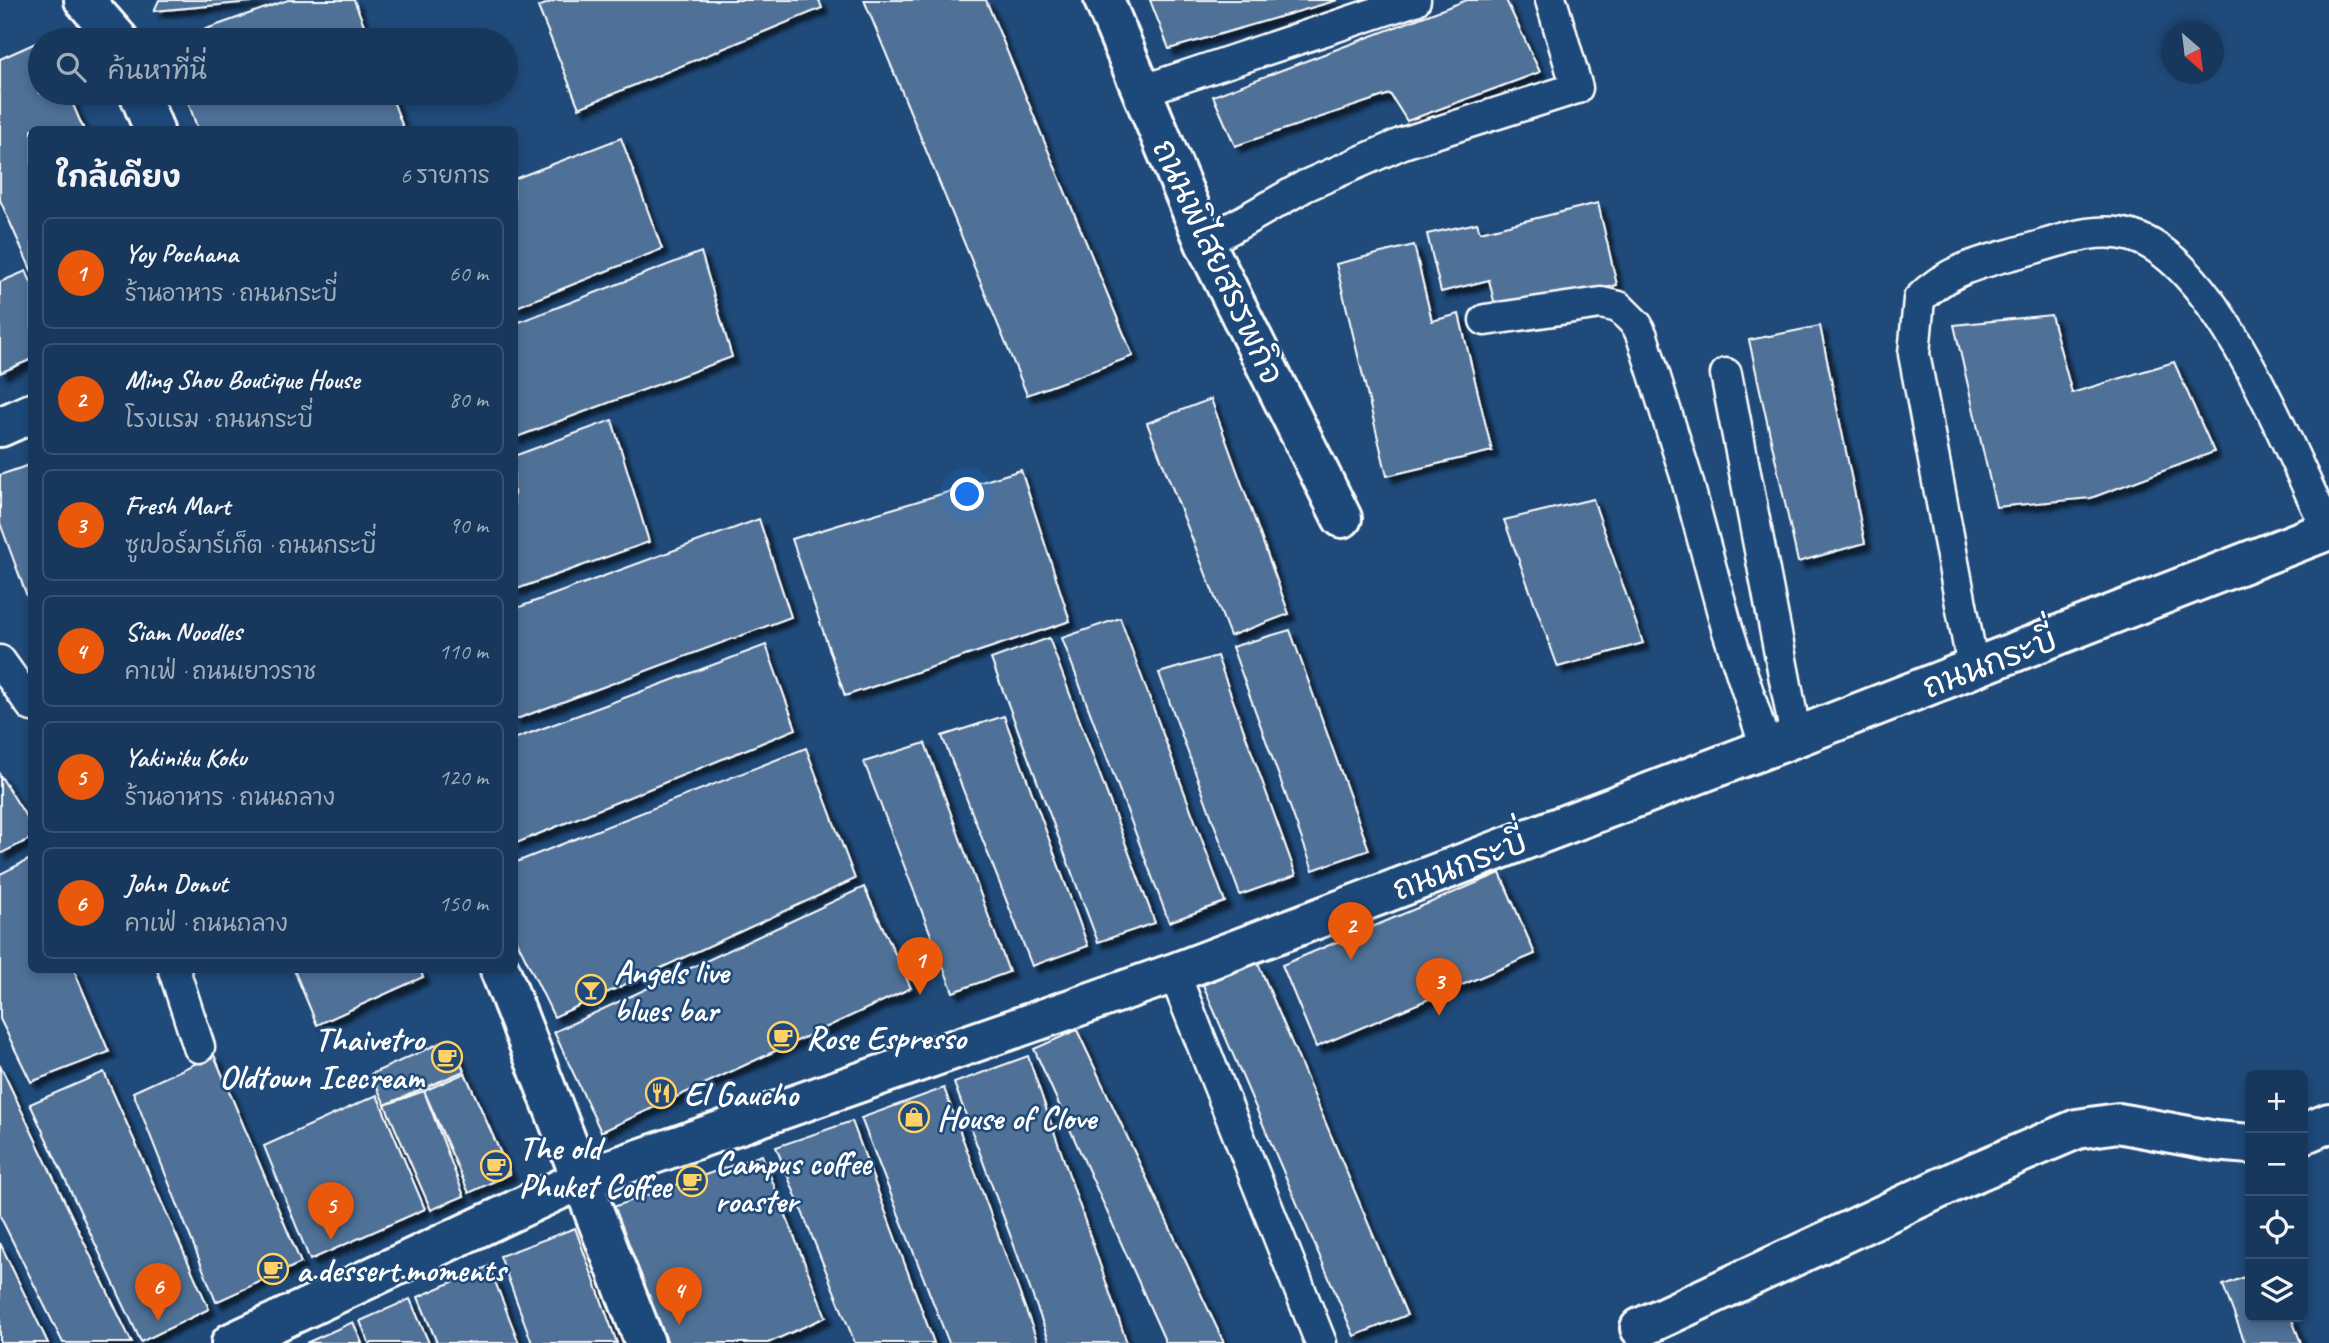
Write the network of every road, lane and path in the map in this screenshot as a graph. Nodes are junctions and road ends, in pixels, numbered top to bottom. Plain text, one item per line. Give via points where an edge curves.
1 (84, 0) edge
2 (1104, 0) edge
3 (1415, 0) edge
4 (1551, 0) edge
5 (118, 25) edge
6 (1142, 90) junction
7 (144, 105) edge
8 (152, 126) edge
9 (1205, 243) junction
10 (1485, 320) dead end
11 (1726, 374) dead end
12 (28, 415) edge
13 (0, 426) edge
14 (1342, 518) dead end
15 (2328, 530) edge
16 (0, 661) edge
17 (1973, 668) junction
18 (28, 700) edge
19 (1781, 743) junction
20 (175, 973) edge
21 (501, 973) edge
22 (1174, 973) junction
23 (200, 1047) dead end
24 (2329, 1123) edge
25 (2305, 1133) edge
26 (2245, 1144) edge
27 (582, 1179) junction
28 (1640, 1328) dead end
29 (231, 1343) edge
30 (645, 1343) edge
31 (1321, 1343) edge

1 - 5 street
2 - 6 street, ถนนพิไสยสรรพกิจ
3 - 6 lane
4 - 9 lane via 1577,88 1403,143 1305,186
6 - 9 street, ถนนพิไสยสรรพกิจ
7 - 8 street
9 - 14 street, ถนนพิไสยสรรพกิจ
10 - 19 lane via 1601,303 1619,307 1637,325 1727,628
11 - 19 lane
12 - 13 street
15 - 17 street, ถนนกระบี่
15 - 17 lane via 2261,388 2202,289 2168,254 2132,236 2107,232 2070,237 1951,272 1919,299 1914,354
16 - 18 lane
17 - 19 street, ถนนกระบี่
19 - 22 street, ถนนกระบี่
20 - 23 lane
21 - 27 street
22 - 27 street, ถนนกระบี่
22 - 31 lane
24 - 25 street
26 - 28 street via 2118,1124 2077,1129
27 - 29 street, ถนนกระบี่
27 - 30 street

